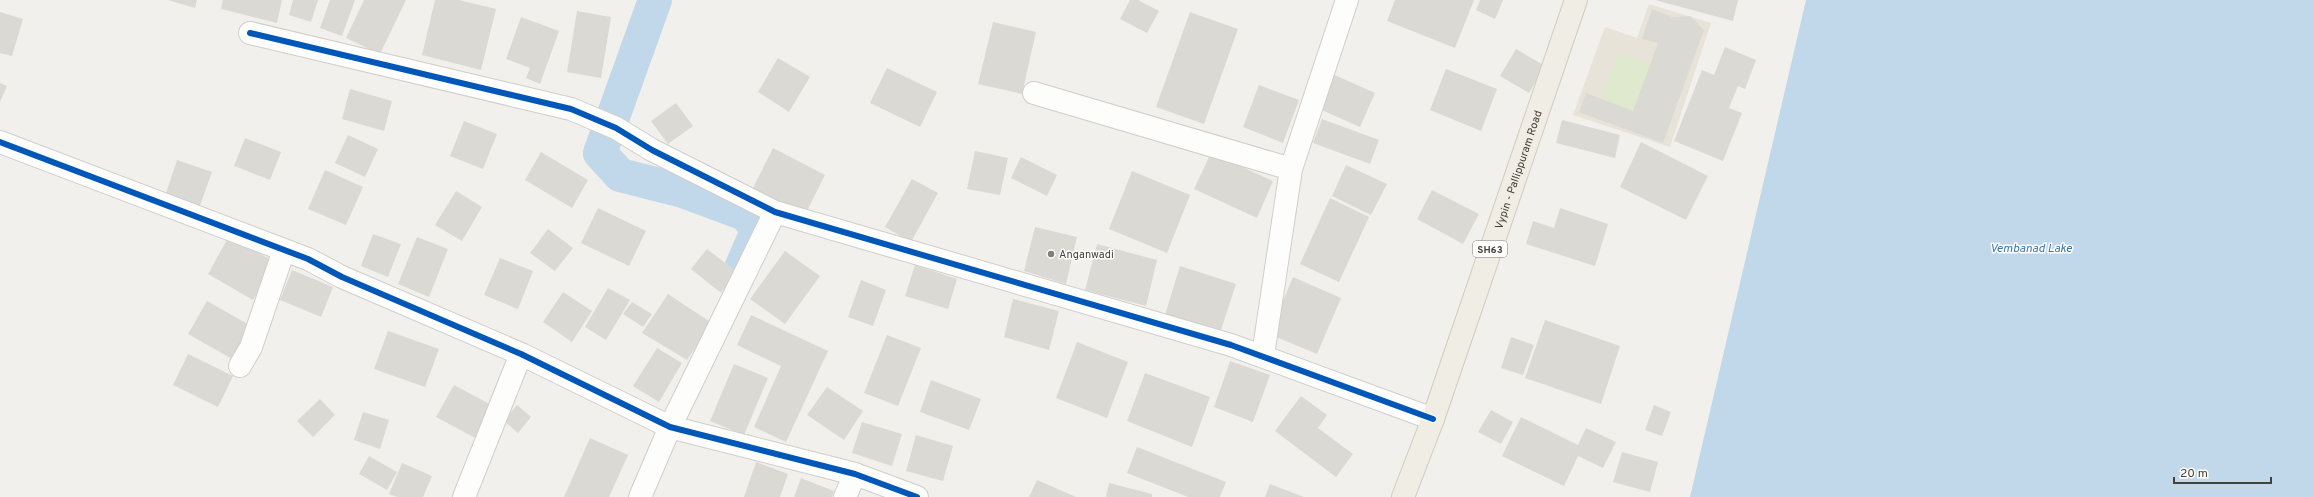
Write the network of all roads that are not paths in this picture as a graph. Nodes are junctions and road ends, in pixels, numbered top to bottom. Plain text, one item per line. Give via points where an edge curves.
1 (1347, 0) edge
2 (1576, 0) edge
3 (250, 32) dead end
4 (1034, 93) dead end
5 (0, 142) edge
6 (1291, 169) junction
7 (776, 212) junction
8 (284, 250) junction
9 (521, 354) junction
10 (1263, 355) junction
11 (240, 366) dead end
12 (1433, 419) junction
13 (664, 424) junction
14 (855, 474) junction
15 (464, 497) edge
16 (640, 497) edge
17 (845, 497) edge
18 (917, 497) edge
19 (1403, 497) edge

1 - 6 street
2 - 12 main road, Vypin - Pallippuram Road / SH63
3 - 7 street via 570,109 616,128 652,150
4 - 6 street
5 - 8 street
6 - 10 street
7 - 10 street
7 - 13 street
8 - 9 street
8 - 11 street via 251,348
9 - 13 street
9 - 15 street
10 - 12 street
12 - 19 main road, Vypin - Pallippuram Road / SH63
13 - 14 street
13 - 16 street
14 - 17 street
14 - 18 street

